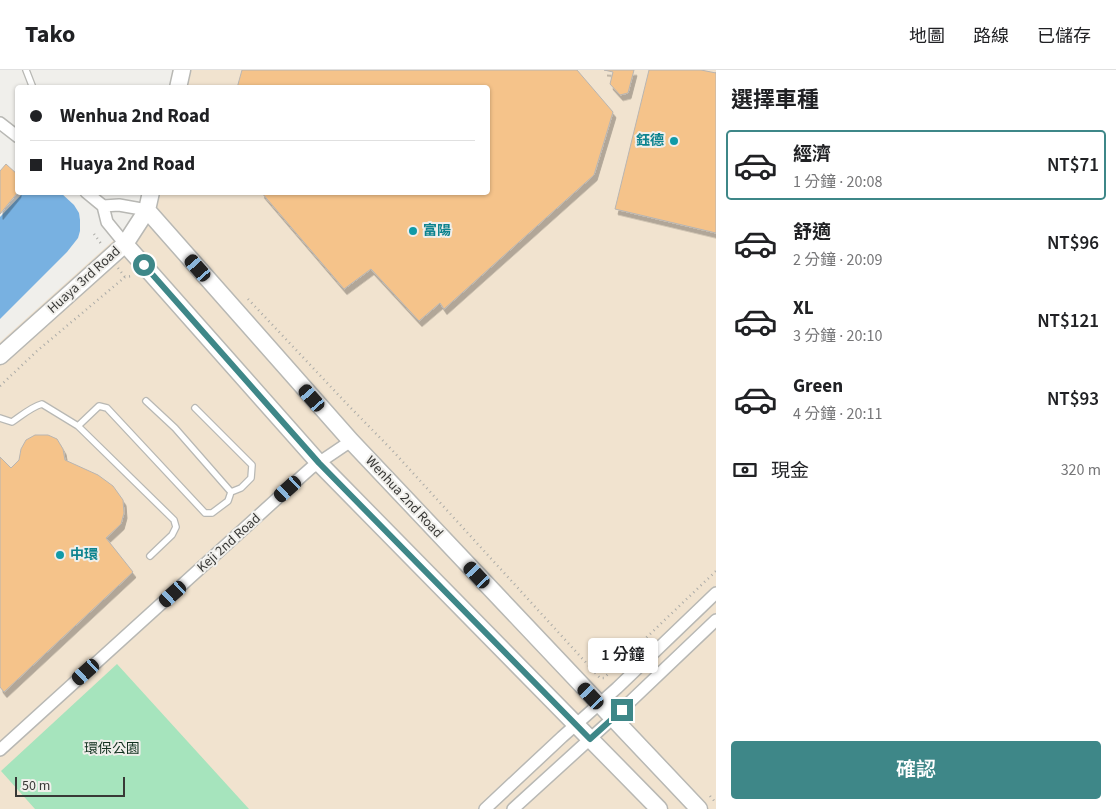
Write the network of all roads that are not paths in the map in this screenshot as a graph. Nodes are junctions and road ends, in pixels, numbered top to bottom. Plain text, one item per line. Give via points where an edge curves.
1 (26, 70) edge
2 (182, 70) edge
3 (32, 85) edge
4 (179, 85) edge
5 (0, 123) edge
6 (15, 135) edge
7 (90, 195) edge
8 (150, 195) edge
9 (103, 206) junction
10 (147, 210) junction
11 (125, 244) junction
12 (0, 356) edge
13 (146, 401) dead end
14 (195, 408) dead end
15 (0, 418) edge
16 (78, 426) junction
17 (351, 441) junction
18 (319, 463) junction
19 (231, 492) junction
20 (150, 556) dead end
21 (716, 593) edge
22 (716, 620) edge
23 (599, 704) junction
24 (613, 718) junction
25 (576, 725) junction
26 (590, 739) junction
27 (0, 750) edge
28 (485, 809) edge
29 (513, 809) edge
30 (659, 809) edge
31 (700, 809) edge

1 - 3 lane
2 - 4 street
5 - 6 street
7 - 9 street
8 - 10 street, Huaya 3rd Road
9 - 10 street
9 - 11 street via 107,222
10 - 11 street, Huaya 3rd Road
10 - 17 street, Wenhua 2nd Road
11 - 12 street, Huaya 3rd Road
11 - 18 street
13 - 19 lane
14 - 19 lane via 252,465 251,478
15 - 16 lane via 12,422 42,404
16 - 19 lane via 99,406 107,408 205,513 212,513 228,501
16 - 20 lane via 174,520 176,526 172,535
17 - 18 street, Keji 2nd Road
17 - 23 street, Wenhua 2nd Road
18 - 25 street
18 - 27 street, Keji 2nd Road
21 - 23 street
22 - 24 street
23 - 24 street, Wenhua 2nd Road
23 - 25 street
24 - 26 street
24 - 31 street, Wenhua 2nd Road
25 - 26 street
25 - 28 street
26 - 29 street
26 - 30 street

